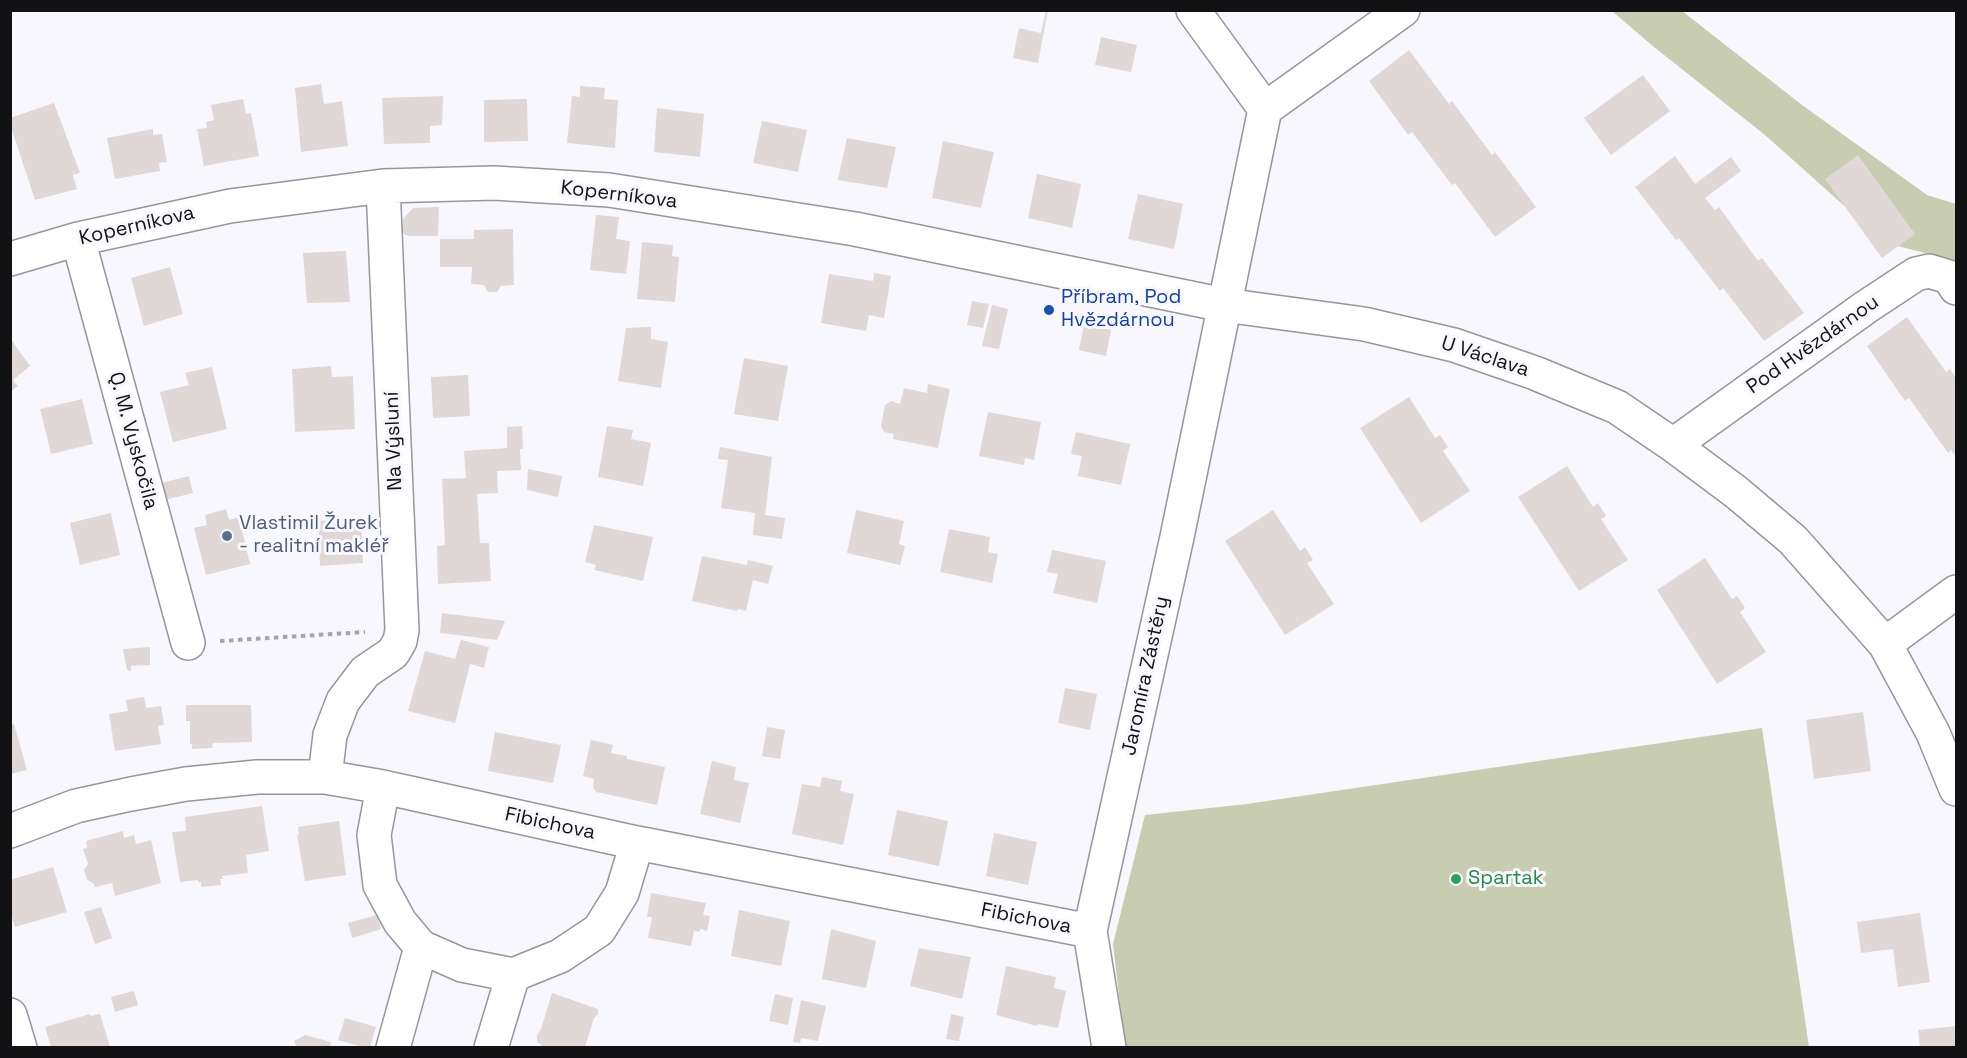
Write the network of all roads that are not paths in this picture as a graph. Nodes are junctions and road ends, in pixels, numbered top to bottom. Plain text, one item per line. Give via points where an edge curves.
1 (1193, 10) edge
2 (1403, 10) edge
3 (1265, 109) junction
4 (383, 186) junction
5 (78, 239) junction
6 (10, 259) edge
7 (1956, 288) edge
8 (1224, 305) junction
9 (1673, 445) junction
10 (1956, 592) edge
11 (188, 643) road end
12 (1885, 644) junction
13 (325, 777) junction
14 (383, 788) junction
15 (1956, 789) edge
16 (10, 831) edge
17 (637, 843) junction
18 (1090, 931) junction
19 (421, 947) junction
20 (513, 975) junction
21 (10, 1015) edge
22 (20, 1047) edge
23 (393, 1047) edge
24 (491, 1047) edge
25 (1109, 1047) edge

1 - 3 street
2 - 3 street
3 - 8 street
4 - 5 street, Koperníkova via 230,206
4 - 8 street, Koperníkova via 494,183 609,190 855,229
4 - 13 street, Na Výsluní via 402,630 393,653 365,672 343,701 330,735
5 - 6 street, Koperníkova
5 - 11 street, Q. M. Vyskočila
7 - 9 street, Pod Hvězdárnou via 1948,277 1929,271 1916,274
8 - 9 street, U Václava via 1364,324 1454,345 1617,407
8 - 18 street, Jaromíra Zástěry
9 - 12 street, U Václava via 1793,540
10 - 12 street
12 - 15 street, U Václava via 1933,733
13 - 14 street, Fibichova
13 - 16 street, Fibichova via 257,777 186,784 76,806
14 - 17 street, Fibichova
14 - 19 street via 374,836 380,885 400,922
17 - 18 street, Fibichova
17 - 20 street via 622,892 599,930 560,956
18 - 25 street, Jaromíra Zástěry
19 - 20 street via 462,965
19 - 23 street
20 - 24 street
21 - 22 street

